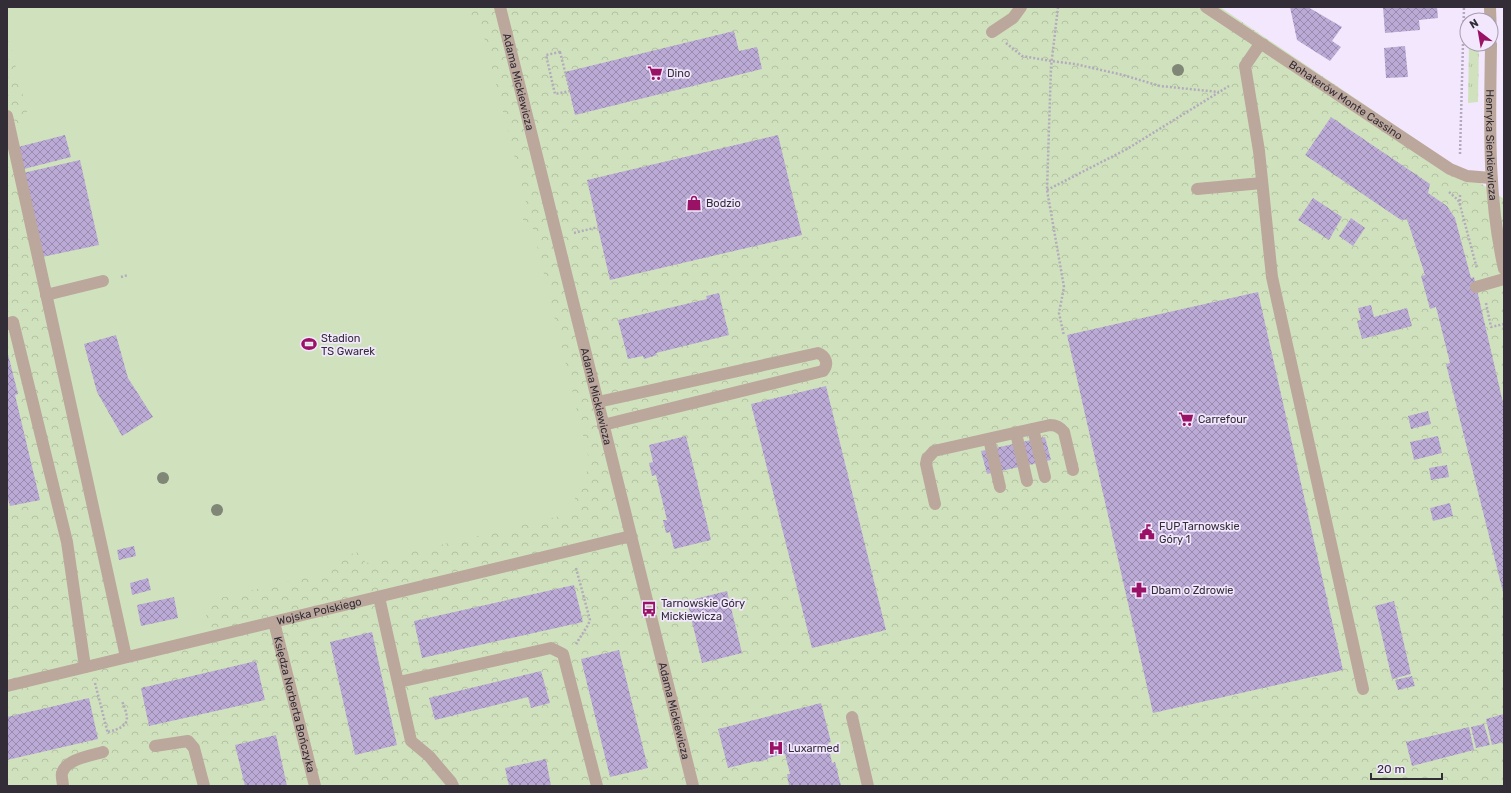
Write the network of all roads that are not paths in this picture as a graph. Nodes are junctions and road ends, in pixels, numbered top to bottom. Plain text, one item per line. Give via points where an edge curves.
1 (500, 7) edge
2 (1021, 7) edge
3 (1206, 7) edge
4 (992, 32) road end
5 (1260, 44) junction
6 (1491, 52) edge
7 (7, 116) edge
8 (1491, 178) junction
9 (1262, 183) junction
10 (1197, 189) dead end
11 (1502, 254) edge
12 (1504, 269) edge
13 (1504, 279) edge
14 (103, 281) dead end
15 (1476, 286) dead end
16 (46, 294) junction
17 (7, 324) edge
18 (598, 402) junction
19 (603, 425) junction
20 (1033, 429) junction
21 (1016, 433) junction
22 (989, 439) junction
23 (1073, 470) dead end
24 (1045, 477) dead end
25 (1027, 481) dead end
26 (1000, 488) dead end
27 (935, 504) dead end
28 (631, 536) junction
29 (379, 597) junction
30 (274, 622) junction
31 (126, 657) junction
32 (85, 667) junction
33 (399, 682) junction
34 (7, 686) edge
35 (1363, 689) dead end
36 (852, 717) dead end
37 (155, 746) dead end
38 (103, 752) dead end
39 (63, 786) edge
40 (204, 786) edge
41 (316, 786) edge
42 (453, 786) edge
43 (597, 786) edge
44 (693, 786) edge
45 (868, 786) edge

1 - 18 street, Adama Mickiewicza
2 - 4 street via 1013,18
3 - 5 street, Bohaterów Monte Cassino
5 - 8 street, Bohaterów Monte Cassino via 1460,174 1475,178
5 - 9 street via 1245,66
6 - 8 street, Henryka Sienkiewicza
7 - 16 street
8 - 11 street, Henryka Sienkiewicza
9 - 10 street
9 - 35 street via 1272,277
11 - 12 street, Henryka Sienkiewicza
13 - 15 street
14 - 16 street
16 - 31 street
17 - 32 street via 13,322 67,542
18 - 19 street, Adama Mickiewicza
18 - 19 street via 818,353 826,360 823,371
19 - 28 street, Adama Mickiewicza
20 - 21 street
20 - 23 street via 1050,425 1061,428
20 - 24 street
21 - 22 street
21 - 25 street
22 - 26 street
22 - 27 street via 934,452 926,458
28 - 29 street, Wojska Polskiego
28 - 44 street, Adama Mickiewicza
29 - 30 street, Wojska Polskiego
29 - 33 street
30 - 31 street, Wojska Polskiego
30 - 41 street, Księdza Norberta Bończyka
31 - 32 street, Wojska Polskiego
32 - 34 street, Wojska Polskiego
33 - 42 street via 411,741 429,756
33 - 43 street via 551,648 563,654
36 - 45 street
37 - 40 street via 188,740 194,748
38 - 39 street via 72,762 65,767 62,775

